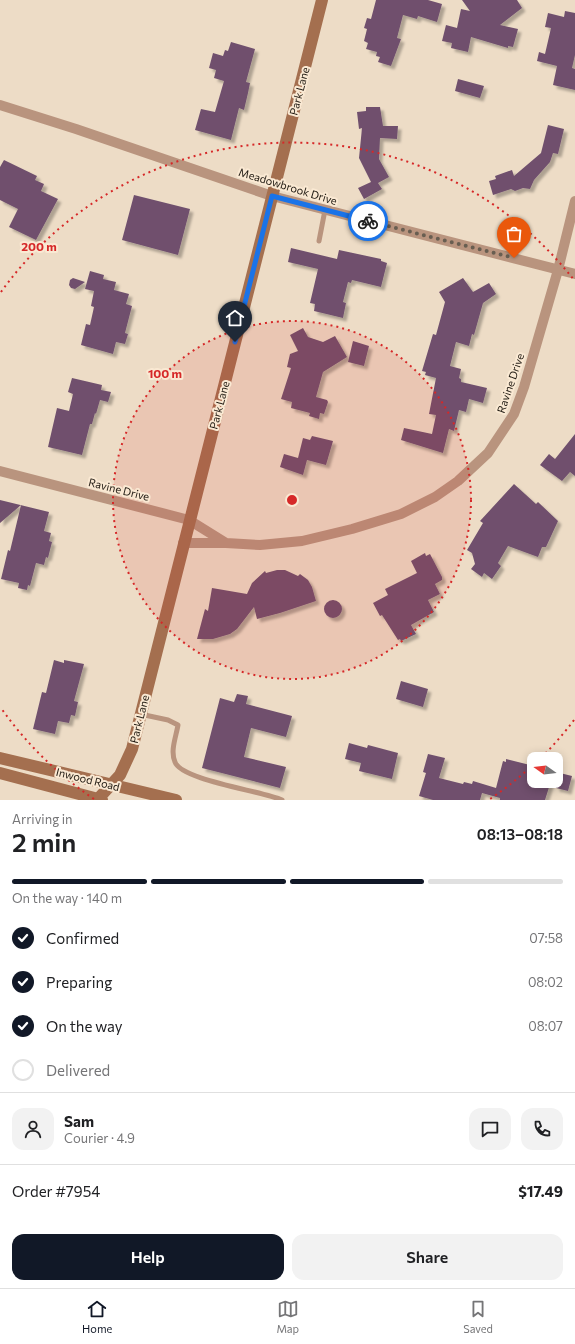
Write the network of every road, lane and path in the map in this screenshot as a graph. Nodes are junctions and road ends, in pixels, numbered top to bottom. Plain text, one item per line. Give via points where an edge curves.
1 (322, 0) edge
2 (0, 105) edge
3 (272, 196) junction
4 (575, 201) edge
5 (324, 210) junction
6 (319, 241) dead end
7 (558, 270) junction
8 (575, 274) edge
9 (0, 471) edge
10 (189, 520) junction
11 (183, 543) junction
12 (226, 543) junction
13 (140, 714) junction
14 (0, 758) edge
15 (0, 773) edge
16 (112, 785) junction
17 (99, 800) edge
18 (176, 800) edge
19 (282, 800) edge

1 - 3 street, Park Lane
2 - 3 street, Meadowbrook Drive via 76,128
3 - 5 street, Meadowbrook Drive
3 - 10 street, Park Lane
4 - 7 street, Ravine Drive
5 - 6 lane
5 - 7 street, Meadowbrook Drive
7 - 8 street, Meadowbrook Drive
7 - 12 street, Ravine Drive via 514,414 488,453 458,481 435,497 401,514 352,529 302,541 260,545
9 - 10 street, Ravine Drive
10 - 11 street, Park Lane
10 - 12 street, Ravine Drive
11 - 12 street, Ravine Drive
11 - 13 street, Park Lane
13 - 16 street, Park Lane via 127,763
13 - 19 lane via 168,720 178,726 173,752 174,762 179,769
14 - 16 street, Inwood Road
15 - 17 street, Inwood Road
16 - 17 street, Park Lane
16 - 18 street, Inwood Road

